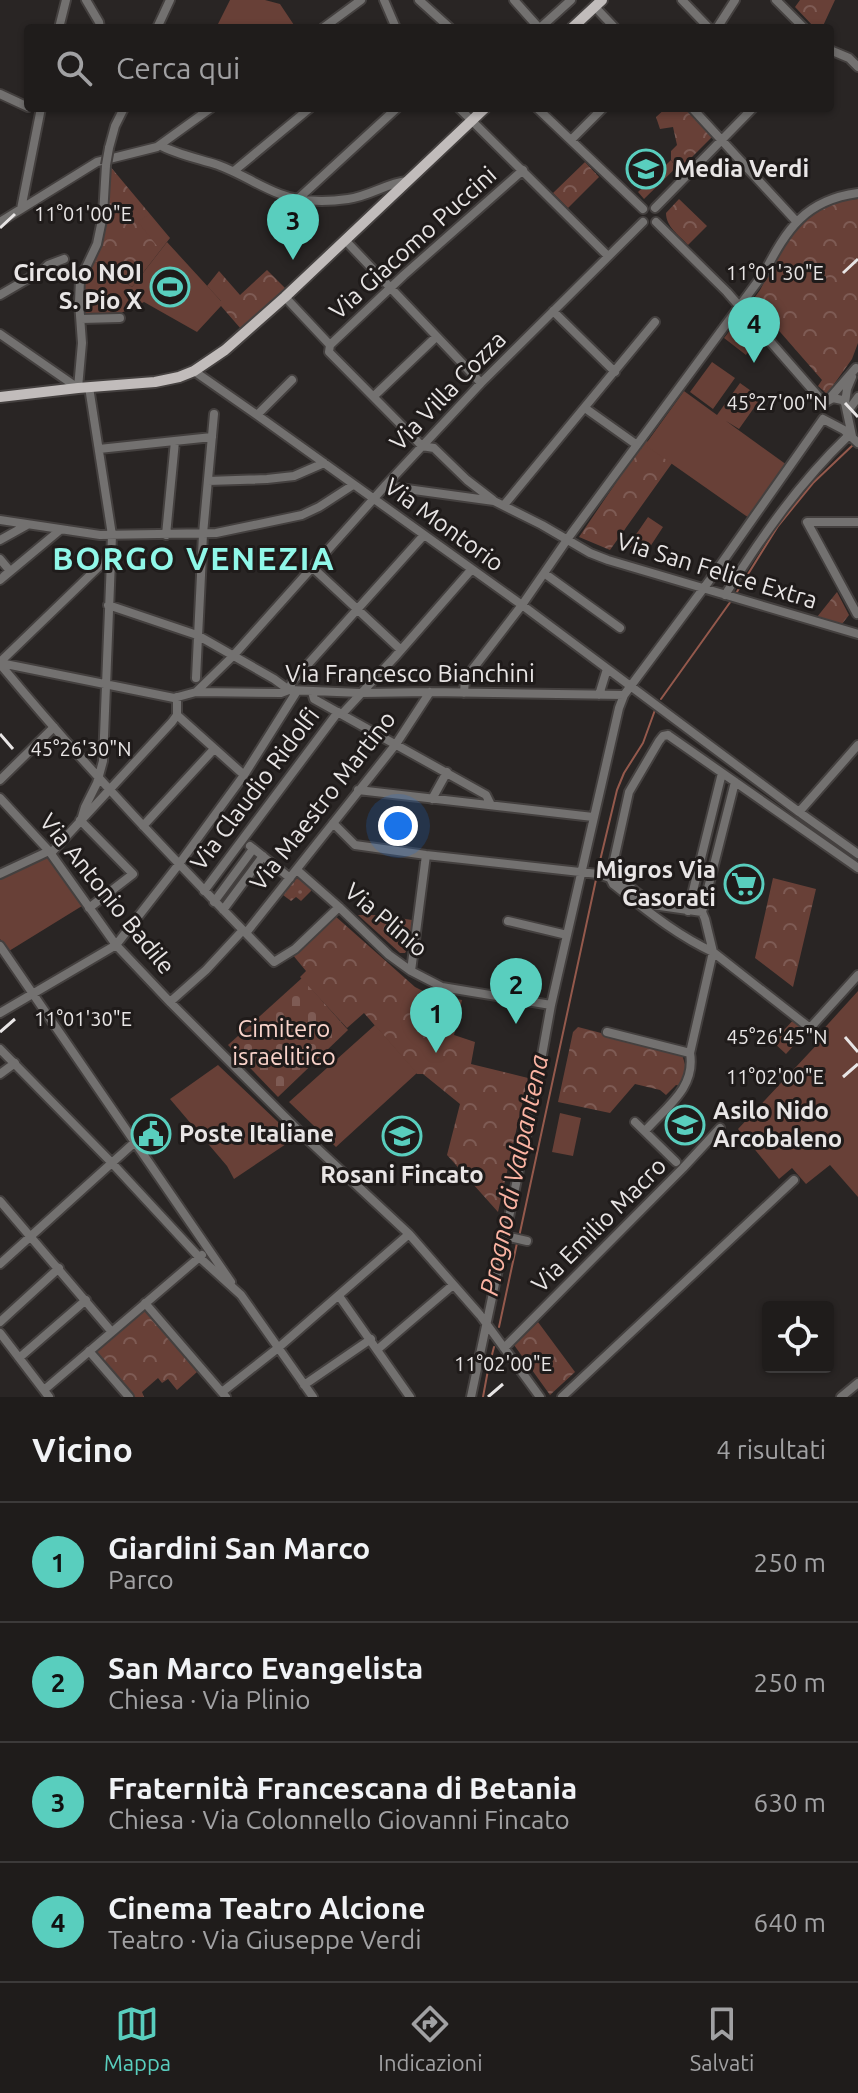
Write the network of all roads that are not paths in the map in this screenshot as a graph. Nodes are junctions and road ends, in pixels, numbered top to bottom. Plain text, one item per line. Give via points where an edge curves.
1 (66, 0) edge
2 (86, 0) edge
3 (170, 0) edge
4 (361, 0) edge
5 (384, 0) edge
6 (419, 0) edge
7 (514, 0) edge
8 (571, 0) edge
9 (682, 0) edge
10 (735, 0) edge
11 (776, 0) edge
12 (597, 3) edge
13 (60, 24) edge
14 (99, 24) edge
15 (159, 24) edge
16 (328, 24) edge
17 (393, 24) edge
18 (446, 24) edge
19 (536, 24) edge
20 (544, 24) edge
21 (576, 24) edge
22 (612, 24) edge
23 (705, 24) edge
24 (720, 24) edge
25 (801, 24) edge
26 (834, 52) edge
27 (858, 67) edge
28 (0, 94) edge
29 (24, 106) edge
30 (40, 112) edge
31 (122, 112) edge
32 (206, 112) edge
33 (303, 112) edge
34 (393, 112) edge
35 (463, 112) edge
36 (481, 112) edge
37 (541, 112) edge
38 (599, 112) edge
39 (696, 112) edge
40 (749, 112) edge
41 (472, 120) junction
42 (722, 139) junction
43 (571, 140) junction
44 (163, 143) junction
45 (523, 170) junction
46 (234, 171) junction
47 (407, 181) junction
48 (858, 193) edge
49 (299, 198) junction
50 (655, 208) junction
51 (21, 209) junction
52 (643, 209) junction
53 (2, 218) edge
54 (796, 221) junction
55 (643, 222) junction
56 (656, 222) junction
57 (345, 240) junction
58 (608, 256) junction
59 (64, 259) dead end
60 (392, 288) junction
61 (0, 295) edge
62 (285, 297) junction
63 (740, 305) junction
64 (553, 311) junction
65 (120, 318) dead end
66 (81, 319) junction
67 (655, 322) dead end
68 (0, 334) edge
69 (436, 337) junction
70 (330, 345) junction
71 (857, 366) edge
72 (194, 371) junction
73 (615, 372) junction
74 (292, 380) dead end
75 (481, 383) junction
76 (83, 387) junction
77 (374, 396) junction
78 (0, 397) edge
79 (858, 397) edge
80 (826, 401) junction
81 (585, 408) junction
82 (846, 410) junction
83 (214, 414) dead end
84 (257, 415) junction
85 (823, 419) junction
86 (835, 425) junction
87 (212, 437) junction
88 (854, 439) edge
89 (175, 441) junction
90 (637, 445) junction
91 (422, 446) junction
92 (99, 449) junction
93 (324, 463) junction
94 (467, 480) junction
95 (208, 481) junction
96 (353, 485) junction
97 (385, 486) junction
98 (472, 497) junction
99 (374, 499) junction
100 (494, 501) junction
101 (504, 505) junction
102 (0, 520) edge
103 (751, 521) junction
104 (858, 522) edge
105 (27, 525) junction
106 (60, 530) junction
107 (767, 532) junction
108 (203, 534) junction
109 (112, 535) junction
110 (166, 535) junction
111 (424, 535) junction
112 (567, 539) junction
113 (0, 540) edge
114 (112, 553) junction
115 (0, 559) edge
116 (312, 567) junction
117 (471, 570) junction
118 (544, 573) junction
119 (0, 579) edge
120 (704, 588) junction
121 (726, 596) junction
122 (108, 605) junction
123 (522, 605) junction
124 (357, 610) junction
125 (858, 614) edge
126 (620, 628) dead end
127 (855, 633) edge
128 (197, 635) junction
129 (401, 650) junction
130 (233, 656) junction
131 (0, 663) edge
132 (607, 669) junction
133 (196, 678) dead end
134 (107, 684) junction
135 (630, 686) junction
136 (293, 691) junction
137 (196, 692) junction
138 (312, 692) junction
139 (430, 692) junction
140 (361, 693) junction
141 (464, 693) junction
142 (599, 695) junction
143 (624, 695) junction
144 (177, 697) junction
145 (340, 713) junction
146 (177, 715) junction
147 (669, 715) junction
148 (54, 727) junction
149 (668, 735) junction
150 (396, 744) junction
151 (858, 745) edge
152 (214, 749) junction
153 (447, 772) junction
154 (722, 773) junction
155 (244, 775) junction
156 (99, 777) junction
157 (0, 780) edge
158 (735, 782) junction
159 (110, 790) junction
160 (358, 790) junction
161 (0, 798) edge
162 (432, 799) junction
163 (491, 805) junction
164 (799, 812) junction
165 (593, 817) junction
166 (81, 819) junction
167 (333, 823) junction
168 (143, 826) junction
169 (242, 840) junction
170 (253, 849) junction
171 (50, 852) junction
172 (858, 854) edge
173 (426, 855) junction
174 (263, 856) junction
175 (179, 864) junction
176 (858, 868) edge
177 (297, 870) junction
178 (580, 872) junction
179 (0, 874) edge
180 (290, 878) junction
181 (610, 878) junction
182 (204, 891) junction
183 (214, 902) junction
184 (339, 907) junction
185 (89, 908) junction
186 (223, 910) junction
187 (688, 911) junction
188 (702, 912) junction
189 (508, 921) dead end
190 (245, 932) junction
191 (567, 935) junction
192 (116, 945) junction
193 (0, 946) edge
194 (713, 952) junction
195 (411, 971) junction
196 (858, 975) edge
197 (33, 993) junction
198 (170, 1002) junction
199 (551, 1005) junction
200 (0, 1013) edge
201 (607, 1032) dead end
202 (0, 1049) edge
203 (690, 1053) junction
204 (15, 1063) junction
205 (0, 1074) edge
206 (635, 1122) dead end
207 (720, 1128) dead end
208 (645, 1131) junction
209 (135, 1142) junction
210 (111, 1162) junction
211 (676, 1162) dead end
212 (794, 1180) dead end
213 (0, 1201) edge
214 (409, 1234) junction
215 (31, 1236) junction
216 (505, 1236) junction
217 (527, 1241) dead end
218 (208, 1249) junction
219 (199, 1257) junction
220 (0, 1264) edge
221 (59, 1268) junction
222 (453, 1285) junction
223 (241, 1295) junction
224 (339, 1296) junction
225 (86, 1300) junction
226 (145, 1303) junction
227 (0, 1322) edge
228 (486, 1324) junction
229 (111, 1331) junction
230 (0, 1333) edge
231 (371, 1339) junction
232 (278, 1348) junction
233 (504, 1348) junction
234 (378, 1349) junction
235 (89, 1351) junction
236 (19, 1358) junction
237 (858, 1383) edge
238 (304, 1385) junction
239 (47, 1394) edge
240 (224, 1394) edge
241 (129, 1397) edge
242 (313, 1397) edge
243 (410, 1397) edge
244 (471, 1397) edge
245 (540, 1397) edge
246 (562, 1397) edge
247 (841, 1397) edge

1 - 13 street
2 - 14 street
3 - 15 street
4 - 16 street
5 - 17 street
6 - 18 street
7 - 19 street
8 - 20 street
9 - 23 street
10 - 24 street
11 - 25 street
12 - 21 main road
12 - 22 street
26 - 27 street
28 - 29 street
30 - 51 street
31 - 66 street, bridge via 109,148 97,244 80,280
32 - 44 street
33 - 46 street
34 - 49 street
35 - 41 street
36 - 41 main road
37 - 43 street
38 - 43 street
39 - 42 street
40 - 42 street
41 - 45 street
41 - 47 main road
42 - 50 street
42 - 54 street
43 - 52 street
44 - 46 street via 172,152
44 - 51 street via 97,162
45 - 58 street
45 - 60 street, Via Giacomo Puccini
46 - 49 street
47 - 49 street via 349,199
47 - 57 main road
48 - 54 street via 829,199
50 - 52 street
50 - 56 street
51 - 53 street
52 - 55 street
54 - 63 street
55 - 56 street
55 - 58 street, Via Villa Cozza
56 - 63 street
57 - 60 street
57 - 62 main road
58 - 64 street, Via Villa Cozza
59 - 61 street
60 - 69 street
60 - 70 street, Via Giacomo Puccini
62 - 70 street
62 - 72 main road
63 - 80 street
63 - 90 street
64 - 73 street
64 - 75 street, Via Villa Cozza
65 - 66 street
66 - 76 street
67 - 73 street
68 - 76 street
69 - 75 street
69 - 77 street
70 - 77 street via 329,352
71 - 80 street
71 - 82 street via 847,389
72 - 76 main road via 155,382
72 - 84 street, Via Montorio
73 - 81 street
74 - 84 street
75 - 91 street, Via Villa Cozza
76 - 78 main road
76 - 92 street
77 - 91 street
79 - 82 street
80 - 82 street via 838,398
80 - 85 street
81 - 90 street
81 - 101 street
82 - 86 street
82 - 88 street
83 - 87 street
84 - 93 street, Via Montorio
85 - 86 street
85 - 103 street
86 - 88 street
87 - 89 street
87 - 95 street
88 - 107 street via 843,440 808,477
89 - 92 street
89 - 110 street
90 - 112 street
91 - 94 street via 434,448
91 - 97 street, Via Villa Cozza
92 - 109 street
93 - 95 street via 294,476
93 - 96 street, Via Montorio
94 - 98 street
94 - 100 street
95 - 108 street
96 - 99 street, Via Montorio
96 - 108 street via 302,515
97 - 98 street, Via San Felice Extra
97 - 99 street, Via Villa Cozza
98 - 100 street, Via San Felice Extra
99 - 111 street, Via Montorio
99 - 116 street, Via Villa Cozza
100 - 101 street, Via San Felice Extra
101 - 112 street, Via San Felice Extra
102 - 105 street
103 - 107 street
103 - 120 street
104 - 125 street via 807,522
105 - 106 street
105 - 113 street
106 - 109 street
106 - 119 street
107 - 121 street
108 - 110 street
108 - 128 street
109 - 110 street
109 - 114 street
111 - 117 street, Via Montorio
111 - 124 street
112 - 118 street
112 - 120 street, Via San Felice Extra via 608,560
114 - 122 street
114 - 131 street
115 - 119 street via 10,571
116 - 124 street
116 - 130 street, Via Villa Cozza
117 - 123 street, Via Montorio
117 - 129 street, Via Claudio Ridolfi
118 - 123 street
118 - 126 street
120 - 121 street, Via San Felice Extra
120 - 135 street
121 - 127 street, Via San Felice Extra
122 - 128 street
122 - 134 street
123 - 132 street, Via Montorio
123 - 141 street via 465,679
124 - 129 street
124 - 136 street via 292,682
125 - 127 street
128 - 130 street
128 - 133 street
129 - 140 street, Via Claudio Ridolfi
130 - 136 street
130 - 137 street, Via Villa Cozza
131 - 134 street
131 - 148 street
132 - 135 street, Via Montorio
132 - 142 street
134 - 144 street
134 - 156 street
135 - 143 street
135 - 147 street, Via Montorio
136 - 137 street, Via Francesco Bianchini
136 - 138 street, Via Francesco Bianchini
136 - 155 street via 293,701
137 - 144 street
138 - 140 street, Via Francesco Bianchini
138 - 145 street via 314,699
139 - 140 street, Via Francesco Bianchini
139 - 141 street, Via Francesco Bianchini
139 - 150 street, Via Maestro Martino
140 - 145 street, Via Claudio Ridolfi
141 - 142 street, Via Francesco Bianchini
142 - 143 street, Via Francesco Bianchini
143 - 165 street
144 - 146 street
145 - 150 street
145 - 169 street, Via Claudio Ridolfi
146 - 152 street
146 - 159 street
147 - 149 street
147 - 164 street, Via Montorio
148 - 156 street
148 - 157 street
149 - 154 street
149 - 181 street via 659,741 629,792
150 - 153 street
150 - 160 street, Via Maestro Martino
151 - 164 street
152 - 155 street
152 - 168 street
153 - 162 street
153 - 163 street via 486,795
154 - 158 street
154 - 187 street
155 - 175 street
156 - 159 street
156 - 166 street
158 - 176 street
158 - 188 street
159 - 166 street
159 - 168 street
160 - 162 street
160 - 167 street, Via Maestro Martino
161 - 171 street, Via Antonio Badile
162 - 163 street
163 - 165 street
164 - 172 street, Via Montorio
165 - 178 street
166 - 171 street
166 - 185 street via 133,874
167 - 173 street via 355,845
167 - 177 street, Via Maestro Martino
168 - 175 street
169 - 170 street
169 - 182 street, Via Claudio Ridolfi
170 - 174 street
170 - 183 street
171 - 179 street
171 - 185 street, Via Antonio Badile
173 - 178 street
173 - 195 street
174 - 180 street
174 - 186 street
175 - 182 street
175 - 192 street
177 - 180 street, Via Maestro Martino
177 - 184 street, Via Plinio
178 - 181 street
178 - 191 street
180 - 190 street, Via Maestro Martino
181 - 187 street via 617,877 653,905
181 - 194 street via 658,919
182 - 183 street
183 - 186 street
184 - 190 street via 274,962
184 - 195 street, Via Plinio
185 - 192 street, Via Antonio Badile
186 - 190 street
187 - 188 street
188 - 194 street
189 - 191 street
190 - 198 street, Via Maestro Martino
191 - 199 street
192 - 197 street
192 - 198 street, Via Antonio Badile
193 - 197 street
194 - 196 street via 810,1028
194 - 203 street
195 - 199 street, Via Plinio via 442,987
197 - 200 street
197 - 209 street
198 - 214 street, Via Antonio Badile
199 - 216 street
201 - 203 street
202 - 204 street
203 - 208 street via 687,1084
204 - 205 street
204 - 210 street
206 - 208 street
207 - 233 street, Via Emilio Macro
208 - 211 street
209 - 210 street
209 - 218 street
210 - 215 street
210 - 219 street
212 - 246 street
213 - 215 street
214 - 222 street, Via Antonio Badile
214 - 224 street
215 - 220 street
215 - 221 street
216 - 217 street
216 - 228 street
218 - 219 street
218 - 223 street
219 - 223 street
219 - 226 street
221 - 225 street
221 - 227 street
222 - 228 street, Via Antonio Badile
222 - 234 street
223 - 232 street
224 - 231 street
224 - 232 street
225 - 229 street
225 - 236 street
226 - 229 street
226 - 240 street
228 - 233 street, Via Antonio Badile
228 - 244 street
229 - 235 street
230 - 236 street
231 - 234 street
231 - 238 street
232 - 238 street
232 - 240 street
233 - 245 street, Via Antonio Badile
234 - 243 street
235 - 239 street
235 - 241 street
236 - 239 street
237 - 247 street
238 - 242 street

